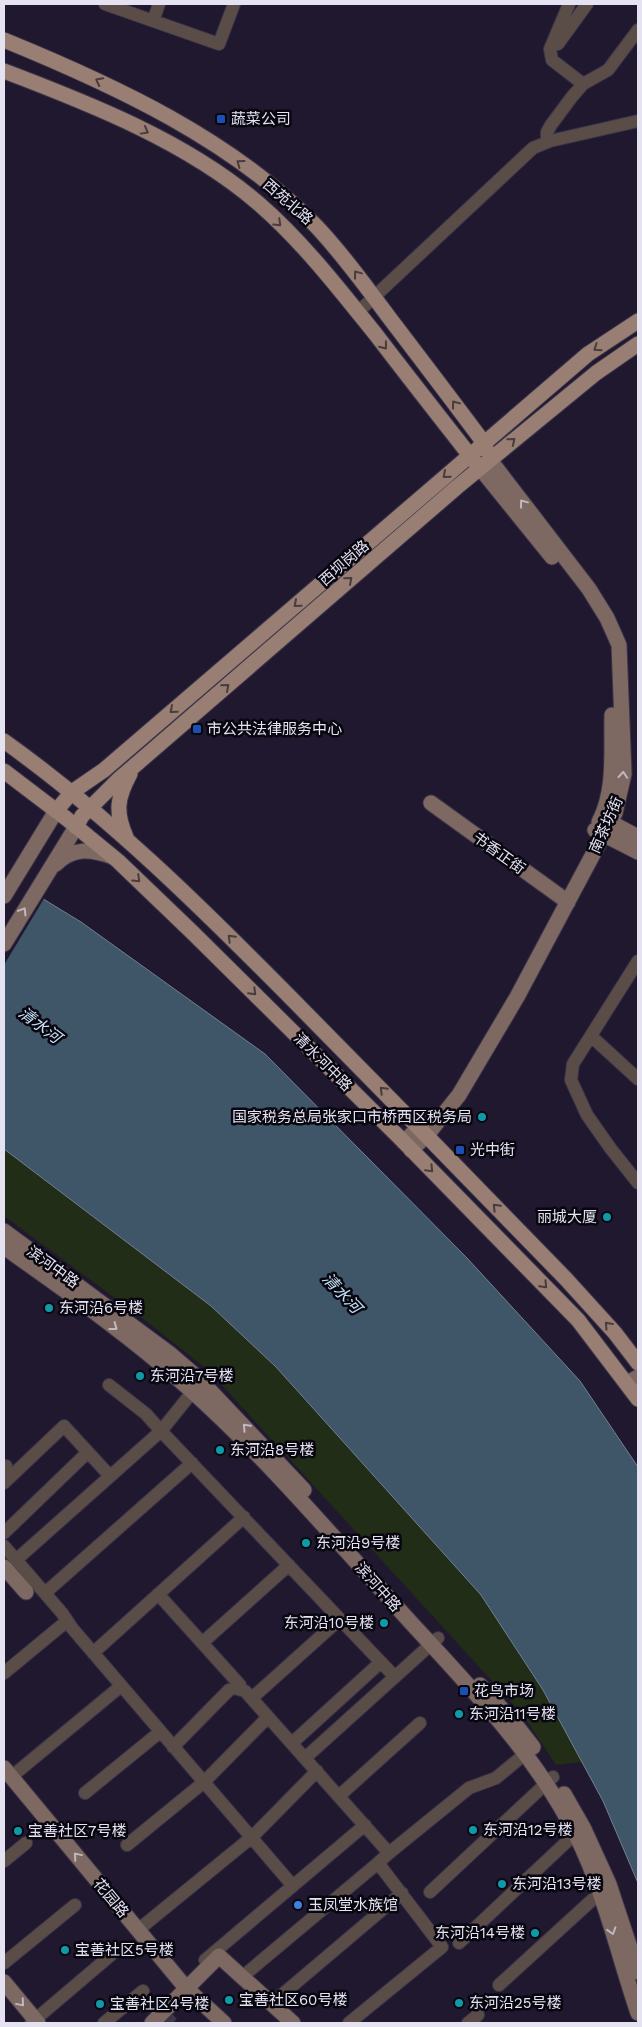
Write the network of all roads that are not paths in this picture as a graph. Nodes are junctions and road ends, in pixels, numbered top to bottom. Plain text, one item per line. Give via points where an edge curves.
1 (105, 4) edge
2 (159, 4) edge
3 (234, 4) edge
4 (569, 4) edge
5 (587, 4) edge
6 (153, 21) junction
7 (638, 30) edge
8 (4, 40) edge
9 (551, 54) junction
10 (4, 71) edge
11 (583, 84) junction
12 (638, 121) edge
13 (547, 142) junction
14 (374, 297) junction
15 (358, 312) junction
16 (638, 321) edge
17 (638, 344) edge
18 (484, 443) junction
19 (470, 455) junction
20 (485, 464) junction
21 (4, 741) edge
22 (135, 766) junction
23 (104, 770) junction
24 (4, 771) edge
25 (48, 772) junction
26 (32, 792) junction
27 (431, 803) dead end
28 (74, 810) junction
29 (603, 826) junction
30 (42, 834) junction
31 (638, 837) edge
32 (127, 838) junction
33 (638, 852) edge
34 (113, 857) junction
35 (44, 877) junction
36 (4, 896) edge
37 (564, 900) junction
38 (4, 944) edge
39 (638, 962) edge
40 (591, 1036) junction
41 (638, 1079) edge
42 (423, 1131) junction
43 (408, 1146) junction
44 (638, 1183) edge
45 (4, 1236) edge
46 (638, 1363) edge
47 (633, 1380) edge
48 (109, 1385) dead end
49 (197, 1387) junction
50 (638, 1397) edge
51 (161, 1431) junction
52 (88, 1452) junction
53 (192, 1463) junction
54 (110, 1476) junction
55 (4, 1483) edge
56 (244, 1517) junction
57 (4, 1533) edge
58 (4, 1546) edge
59 (10, 1563) edge
60 (289, 1565) junction
61 (26, 1592) dead end
62 (45, 1593) junction
63 (158, 1594) junction
64 (340, 1619) junction
65 (67, 1621) junction
66 (435, 1642) junction
67 (202, 1643) junction
68 (93, 1653) junction
69 (381, 1662) junction
70 (4, 1673) edge
71 (395, 1677) junction
72 (121, 1686) junction
73 (240, 1689) junction
74 (252, 1698) junction
75 (268, 1717) junction
76 (420, 1723) dead end
77 (160, 1732) junction
78 (292, 1743) junction
79 (173, 1747) junction
80 (529, 1751) junction
81 (305, 1758) junction
82 (317, 1771) junction
83 (7, 1772) edge
84 (550, 1780) junction
85 (204, 1782) junction
86 (85, 1794) dead end
87 (339, 1796) junction
88 (365, 1825) junction
89 (580, 1832) junction
90 (252, 1837) junction
91 (26, 1843) dead end
92 (127, 1845) dead end
93 (390, 1853) junction
94 (4, 1861) edge
95 (378, 1863) junction
96 (293, 1886) junction
97 (430, 1892) dead end
98 (402, 1893) junction
99 (607, 1895) junction
100 (75, 1905) dead end
101 (138, 1930) junction
102 (459, 1943) dead end
103 (111, 1956) dead end
104 (212, 1958) junction
105 (4, 1963) edge
106 (638, 1972) edge
107 (242, 1977) junction
108 (4, 1982) edge
109 (499, 1985) dead end
110 (186, 1988) junction
111 (143, 1991) dead end
112 (271, 2004) junction
113 (638, 2013) edge
114 (478, 2015) dead end
115 (159, 2017) edge
116 (35, 2022) edge
117 (104, 2023) edge
118 (224, 2023) edge
119 (293, 2023) edge
120 (349, 2023) edge
121 (468, 2023) edge

1 - 6 street
2 - 6 street
3 - 6 street via 219,44
4 - 9 street via 550,49
5 - 9 street
7 - 11 street via 608,70
14 -> 8 main road, 西苑北路 via 316,227 277,191 228,154 171,117 76,69
9 - 11 street via 552,60
10 -> 15 main road, 西苑北路 via 87,102 219,174 258,203 288,232 330,276
11 - 13 street via 550,125
12 - 13 street
13 - 14 street via 533,148
14 - 15 street
18 -> 14 main road, 西苑北路
15 -> 19 main road, 西苑北路
16 -> 18 main road, 西坝岗路 via 588,354
20 -> 17 main road, 西坝岗路 via 596,372
18 - 19 main road, 西坝岗路
18 - 20 main road, 西苑北路
19 - 20 main road, 西苑北路
19 -> 23 main road, 西坝岗路
22 -> 20 main road, 西坝岗路
29 -> 20 street, 南茶坊街 via 610,787 613,698 609,646 601,624 581,594
21 - 25 main road, 清水河中路
22 - 28 main road, 西坝岗路
22 - 32 main road via 118,804 121,826
23 - 25 main road via 68,780
23 - 28 main road, 西坝岗路
24 - 26 main road, 清水河中路
25 - 28 main road, 清水河中路
26 - 28 main road, 清水河中路
26 - 30 street via 43,812
27 - 37 street, 书香正街
28 - 30 street
28 - 32 main road, 清水河中路
28 - 34 main road, 清水河中路
28 - 35 street
29 - 31 street
29 - 33 street
29 - 37 street, 南茶坊街
30 - 36 street
42 -> 32 main road, 清水河中路 via 226,932
34 - 35 street via 88,850 74,852 63,857
34 -> 43 main road, 清水河中路
38 -> 35 street
37 - 42 street, 南茶坊街 via 517,997 459,1095
39 - 40 street
40 - 41 street
40 - 44 street via 573,1064 571,1080 587,1115
42 - 43 street, 南茶坊街
46 -> 42 main road, 清水河中路 via 616,1333 566,1278
43 -> 47 main road, 清水河中路
45 - 49 street, 滨河中路 via 140,1347
47 - 50 main road, 清水河中路
48 - 51 street via 146,1414
49 - 51 street
49 - 66 street, 滨河中路
51 - 53 street
51 - 54 street
52 - 54 street
52 - 55 street via 64,1426
52 - 57 street
53 - 56 street
53 - 62 street
54 - 59 street
56 - 60 street
56 - 63 street
58 - 59 street
59 - 61 street
59 - 62 street
60 - 64 street
60 - 67 street
62 - 65 street
63 - 67 street
63 - 68 street
64 - 69 street
64 - 74 street
65 - 68 street
65 - 70 street
66 - 71 street
66 - 80 street, 滨河中路
67 - 73 street via 240,1685
68 - 72 street
69 - 71 street
69 - 78 street
71 - 81 street
72 - 77 street
72 - 83 street
73 - 74 street
73 - 79 street via 229,1690
74 - 75 street
75 - 78 street
75 - 85 street
76 - 87 street
77 - 79 street
77 - 86 street
78 - 81 street
79 - 85 street
80 - 84 street, 滨河中路
80 - 93 street via 496,1778 469,1788
81 - 82 street
82 - 87 street
82 - 90 street
101 -> 83 street, 花园路
84 - 89 street, 滨河中路
84 - 97 street
85 - 90 street
85 - 92 street
87 - 88 street
88 - 93 street
88 - 96 street
89 - 99 street, 滨河中路
89 - 102 street
90 - 96 street
90 - 101 street
91 - 94 street
93 - 95 street
95 - 98 street
95 - 107 street
96 - 104 street
98 - 112 street
98 - 120 street via 442,1947
99 - 106 street, 滨河中路
99 - 109 street via 592,1900
99 -> 113 street, 滨河中路
100 - 105 street
101 - 110 street, 花园路
103 - 116 street
104 - 107 street
104 - 110 street
107 - 112 street
108 -> 116 street
110 - 115 street
110 - 118 street, 花园路
111 - 117 street
112 - 119 street
114 - 121 street

